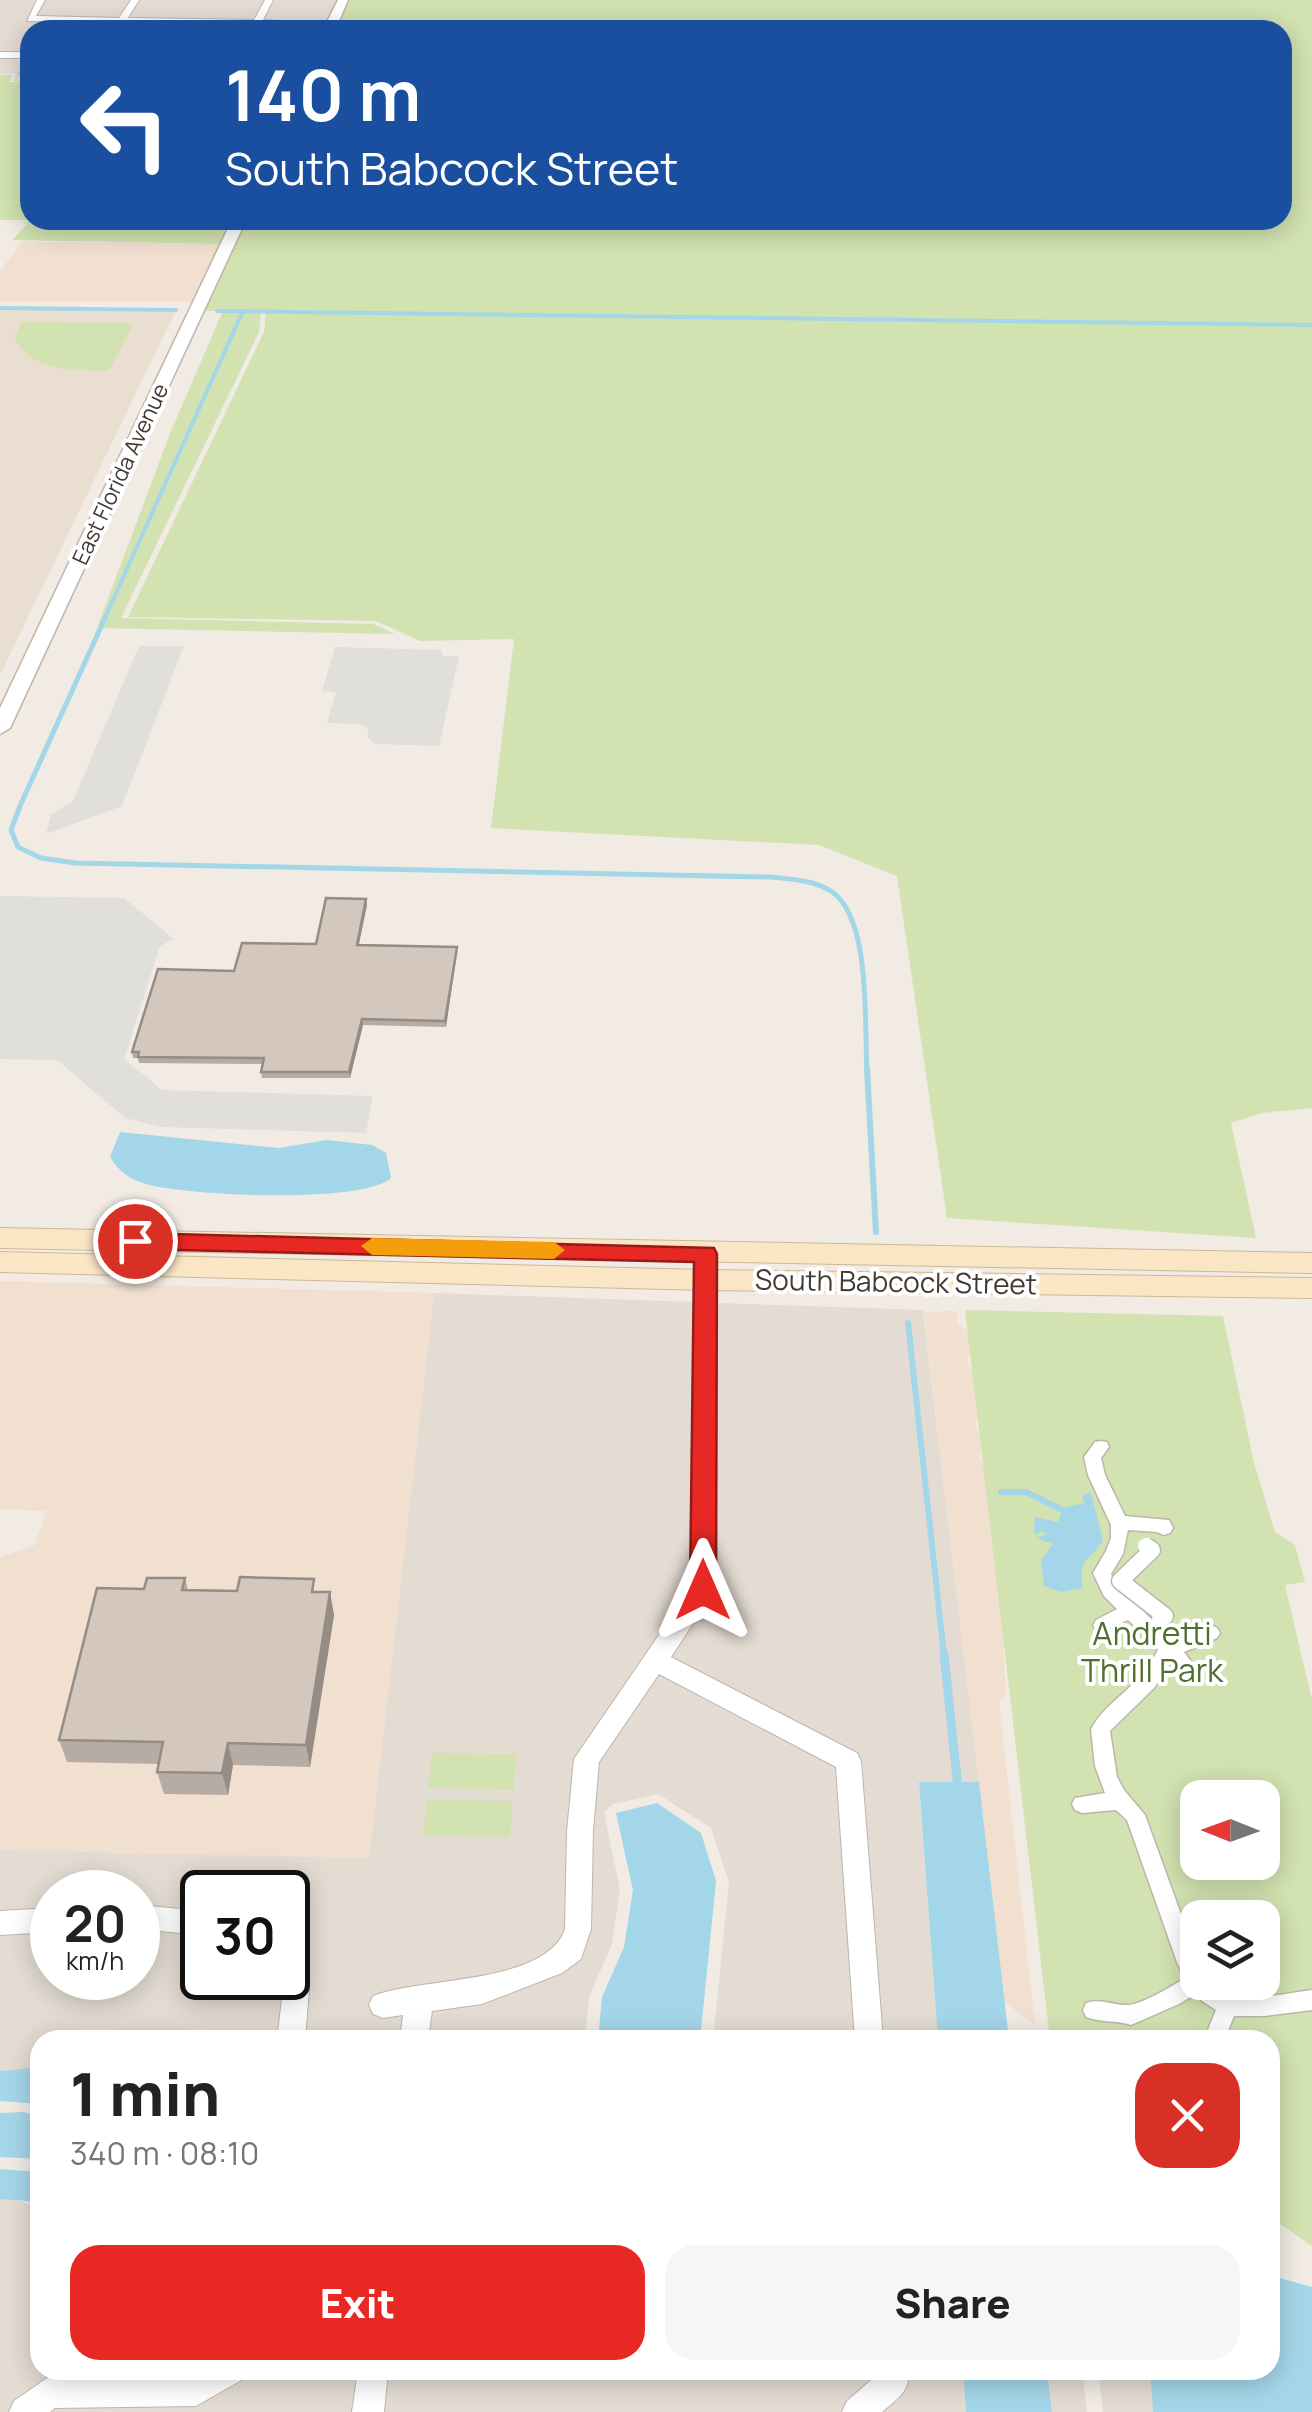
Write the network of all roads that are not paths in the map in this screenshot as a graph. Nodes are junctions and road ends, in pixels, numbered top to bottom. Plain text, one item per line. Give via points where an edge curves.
1 (41, 0) edge
2 (34, 20) edge
3 (235, 230) edge
4 (0, 728) edge
5 (0, 1238) edge
6 (0, 1262) edge
7 (1312, 1264) edge
8 (706, 1267) junction
9 (1312, 1288) edge
10 (1101, 1447) dead end
11 (1120, 1523) junction
12 (1164, 1528) dead end
13 (1146, 1546) dead end
14 (1136, 1613) junction
15 (1102, 1625) dead end
16 (1211, 1633) dead end
17 (1181, 1643) junction
18 (654, 1660) junction
19 (1188, 1670) dead end
20 (1117, 1801) junction
21 (1085, 1810) dead end
22 (30, 1921) edge
23 (0, 1923) edge
24 (296, 2000) edge
25 (1214, 2000) edge
26 (1312, 2000) edge
27 (419, 2002) junction
28 (383, 2005) dead end
29 (1227, 2007) junction
30 (1093, 2010) dead end
31 (292, 2030) edge
32 (415, 2030) edge
33 (867, 2030) edge
34 (1218, 2030) edge
35 (212, 2380) edge
36 (373, 2380) edge
37 (894, 2380) edge
38 (24, 2412) edge
39 (368, 2412) edge
40 (858, 2412) edge

1 - 2 street
3 - 4 street, East Florida Avenue
5 - 8 main road, South Babcock Street
6 - 8 main road, South Babcock Street
7 - 8 main road, South Babcock Street
8 - 9 main road, South Babcock Street
8 - 18 street via 703,1590
10 - 11 street via 1092,1457 1095,1488 1113,1504
11 - 12 street
11 - 14 street via 1120,1549 1102,1573 1110,1591
13 - 14 street, bridge via 1152,1550 1120,1581 1165,1616
14 - 15 street
14 - 17 street
16 - 17 street
17 - 19 street
17 - 20 street via 1154,1679 1115,1707 1100,1729
18 - 27 street via 588,1759 578,1929 571,1950 482,1991
18 - 33 street via 848,1762
20 - 21 street
20 - 30 street via 1134,1815 1198,1980 1126,2014
22 - 23 street
24 - 31 street
25 - 29 street
26 - 29 street
27 - 28 street
27 - 32 street
29 - 34 street
35 - 38 street via 196,2390 50,2392
36 - 39 street
37 - 40 street

